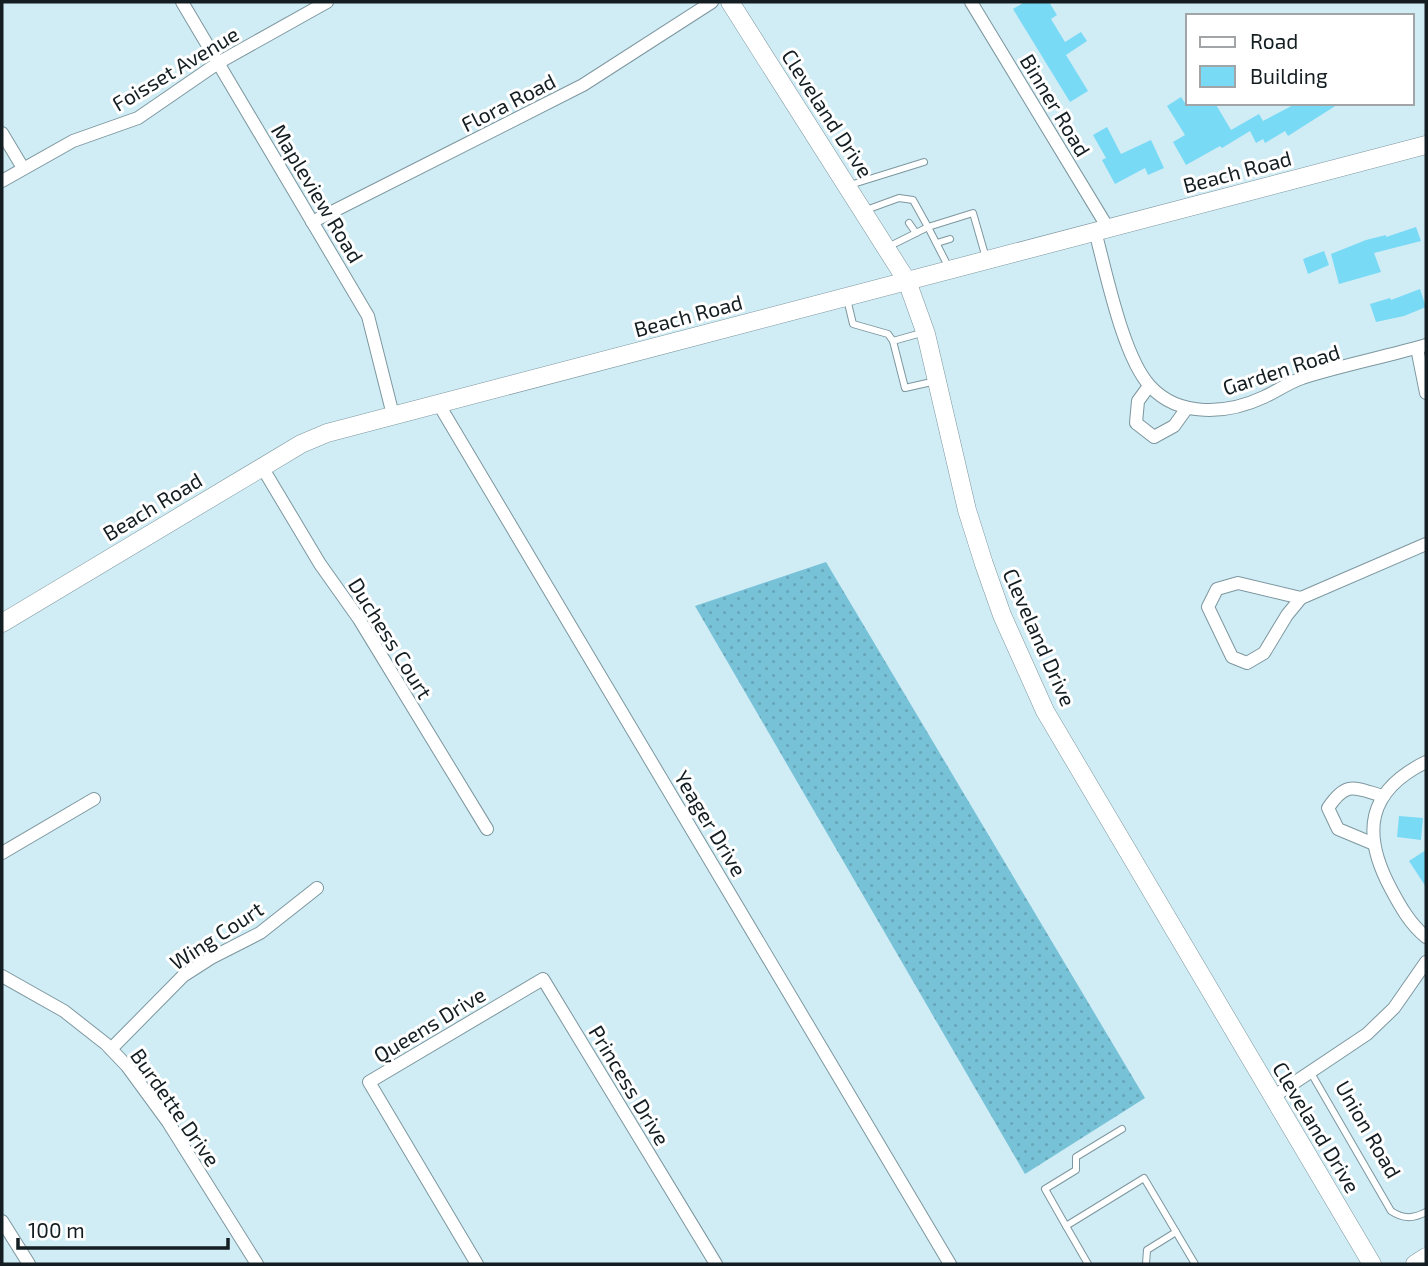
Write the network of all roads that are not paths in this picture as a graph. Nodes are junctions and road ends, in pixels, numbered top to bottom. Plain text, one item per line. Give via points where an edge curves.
1 (182, 2) edge
2 (327, 2) edge
3 (712, 2) edge
4 (730, 2) edge
5 (971, 2) edge
6 (218, 64) junction
7 (2, 133) edge
8 (1426, 145) edge
9 (924, 162) dead end
10 (23, 168) junction
11 (2, 181) edge
12 (848, 185) junction
13 (894, 200) junction
14 (899, 207) dead end
15 (864, 211) junction
16 (312, 222) junction
17 (909, 223) dead end
18 (928, 227) junction
19 (1101, 230) junction
20 (978, 232) junction
21 (916, 233) junction
22 (968, 234) dead end
23 (950, 239) dead end
24 (937, 243) junction
25 (886, 247) junction
26 (986, 260) junction
27 (950, 270) junction
28 (907, 281) junction
29 (846, 297) junction
30 (925, 332) junction
31 (893, 341) junction
32 (1422, 347) edge
33 (937, 380) junction
34 (1149, 386) junction
35 (1426, 393) edge
36 (438, 403) junction
37 (1187, 408) junction
38 (393, 415) junction
39 (262, 467) junction
40 (1426, 544) edge
41 (1301, 598) junction
42 (2, 623) edge
43 (1426, 762) edge
44 (1383, 796) junction
45 (94, 799) dead end
46 (487, 829) dead end
47 (1374, 844) junction
48 (2, 853) edge
49 (317, 888) dead end
50 (1426, 937) edge
51 (1426, 962) edge
52 (2, 976) edge
53 (543, 979) joint
54 (111, 1049) junction
55 (1311, 1073) junction
56 (1273, 1097) junction
57 (1122, 1129) dead end
58 (1426, 1212) edge
59 (2, 1221) edge
60 (1066, 1226) junction
61 (1176, 1232) junction
62 (1426, 1257) edge
63 (29, 1264) edge
64 (257, 1264) edge
65 (477, 1264) edge
66 (716, 1264) edge
67 (950, 1264) edge
68 (1088, 1264) edge
69 (1146, 1264) edge
70 (1195, 1264) edge
71 (1372, 1264) edge
72 (1415, 1264) edge

1 - 6 street, Mapleview Road
2 - 6 street, Foisset Avenue
3 - 16 street, Flora Road via 583,85
4 - 12 street, Cleveland Drive
5 - 19 street, Binner Road
6 - 10 street, Foisset Avenue via 138,118 73,141
6 - 16 street, Mapleview Road
7 - 10 street
8 - 19 street, Beach Road
9 - 12 lane
10 - 11 street, Foisset Avenue
12 - 15 street, Cleveland Drive
13 - 14 lane
13 - 15 lane
13 - 18 lane via 913,200
15 - 25 street, Cleveland Drive
16 - 38 street, Mapleview Road via 368,316
17 - 21 lane
18 - 20 lane via 973,213
18 - 21 lane
18 - 24 lane
19 - 26 street, Beach Road
19 - 34 street, Garden Road via 1130,355
20 - 22 lane
20 - 26 lane
21 - 25 lane
23 - 24 lane
24 - 27 lane
25 - 28 street, Cleveland Drive
26 - 27 street, Beach Road
27 - 28 street, Beach Road
28 - 29 street, Beach Road
28 - 30 street, Cleveland Drive
29 - 31 lane via 853,324 888,334
29 - 36 street, Beach Road
30 - 31 lane
30 - 33 street, Cleveland Drive
31 - 33 lane via 905,388
32 - 35 street
32 - 37 street, Garden Road via 1302,379 1237,407
33 - 56 street, Cleveland Drive via 971,521 1022,664 1045,711
34 - 37 street, Garden Road
34 - 37 street via 1138,401 1136,423 1154,437 1174,426
36 - 38 street, Beach Road
36 - 67 street, Yeager Drive
38 - 39 street, Beach Road via 315,437
39 - 42 street, Beach Road
39 - 46 street, Duchess Court
40 - 41 street
41 - 41 street via 1264,653 1247,663 1231,657 1208,607 1217,589 1238,583
43 - 44 street via 1402,776
44 - 47 street via 1372,826
44 - 47 street via 1352,788 1338,793 1328,808 1338,829
45 - 48 street
47 - 50 street via 1385,879
49 - 54 street, Wing Court via 260,933 183,976
51 - 55 street via 1384,1019
52 - 54 street, Burdette Drive via 64,1011
53 - 65 street, Queens Drive via 369,1082
53 - 66 street, Princess Drive
54 - 64 street, Burdette Drive via 168,1122
55 - 56 street
55 - 58 lane, Union Road via 1391,1211 1401,1218
56 - 71 street, Cleveland Drive
57 - 60 lane via 1076,1157 1076,1170 1045,1189
59 - 63 street
60 - 61 lane via 1144,1178
60 - 68 lane
61 - 69 lane via 1147,1250
61 - 70 lane
62 - 72 street

